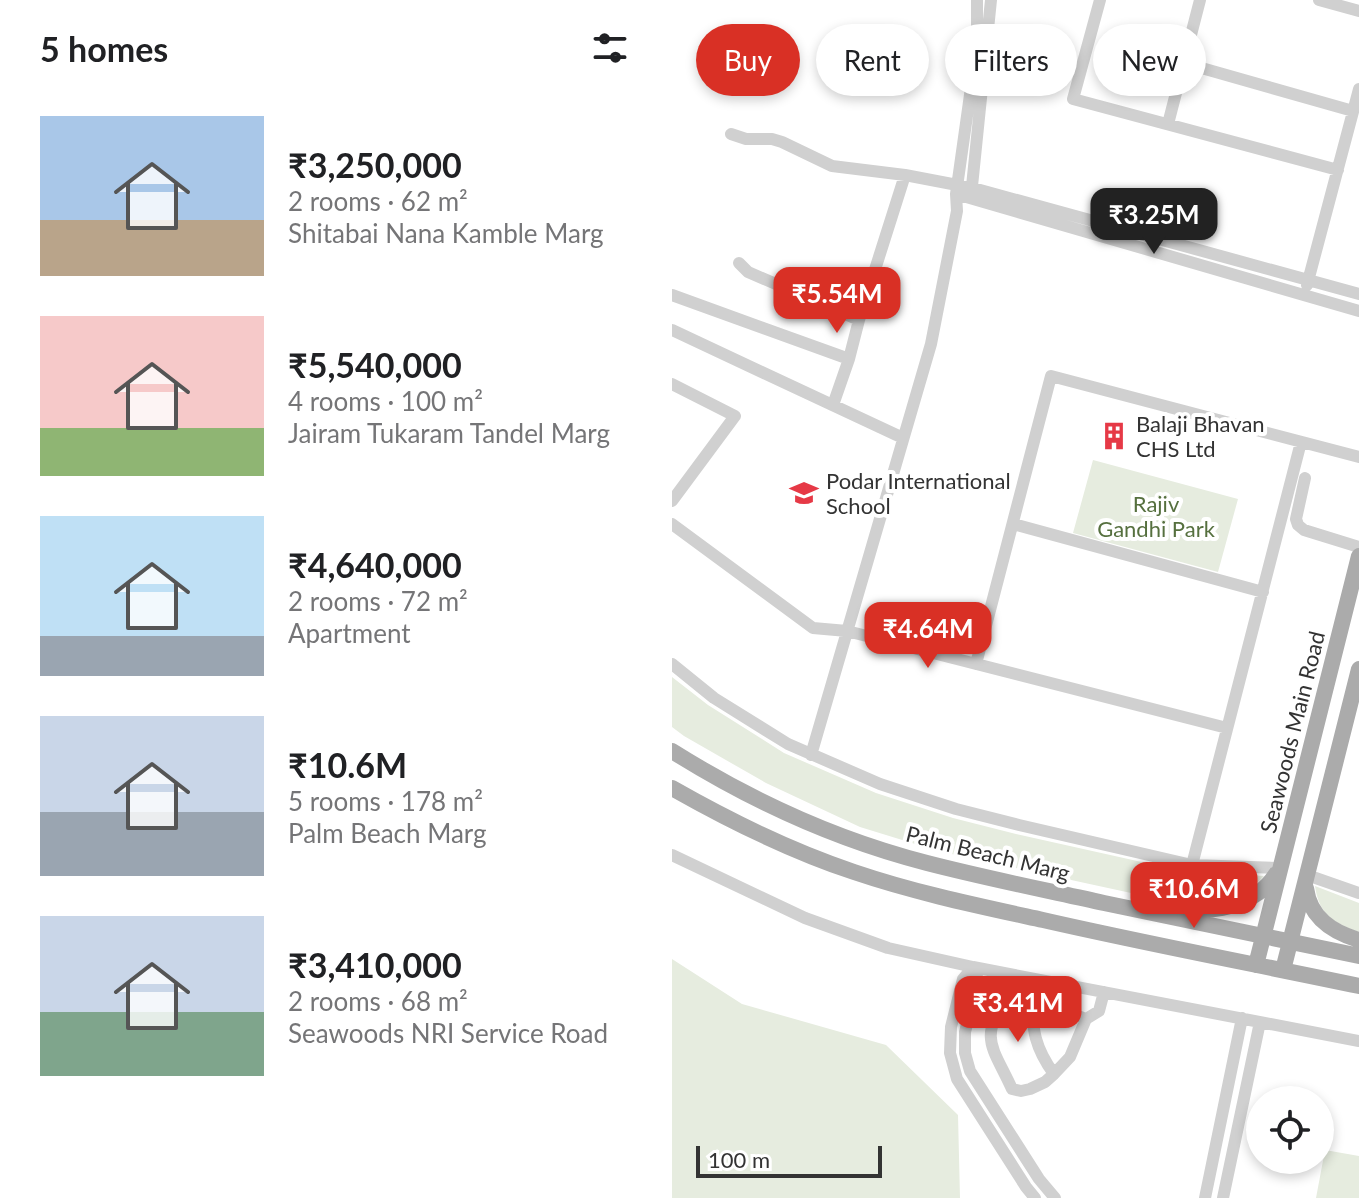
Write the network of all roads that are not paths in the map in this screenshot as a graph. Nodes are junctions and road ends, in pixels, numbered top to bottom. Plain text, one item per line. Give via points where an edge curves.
1 (977, 0) edge
2 (991, 0) edge
3 (1100, 0) edge
4 (1200, 0) edge
5 (1319, 0) edge
6 (1359, 11) edge
7 (1194, 24) edge
8 (1206, 69) edge
9 (1359, 89) edge
10 (1175, 96) edge
11 (1353, 111) junction
12 (1168, 124) junction
13 (731, 134) dead end
14 (1338, 170) junction
15 (905, 175) junction
16 (957, 189) junction
17 (972, 193) junction
18 (957, 211) junction
19 (739, 263) dead end
20 (1309, 279) junction
21 (1359, 294) edge
22 (672, 295) edge
23 (1304, 296) junction
24 (1359, 311) edge
25 (859, 320) junction
26 (672, 330) edge
27 (849, 359) junction
28 (672, 384) edge
29 (833, 405) junction
30 (903, 438) junction
31 (1301, 442) junction
32 (1359, 457) edge
33 (1305, 478) dead end
34 (672, 501) edge
35 (672, 524) edge
36 (1013, 524) junction
37 (1359, 547) edge
38 (1359, 556) edge
39 (1263, 592) junction
40 (847, 631) junction
41 (672, 664) edge
42 (976, 664) junction
43 (1359, 669) edge
44 (1227, 728) junction
45 (672, 751) edge
46 (811, 755) junction
47 (672, 788) edge
48 (672, 855) edge
49 (1192, 865) junction
50 (1280, 868) junction
51 (1307, 875) junction
52 (1359, 893) edge
53 (1072, 896) junction
54 (1263, 936) junction
55 (1359, 940) edge
56 (1290, 942) junction
57 (1359, 956) edge
58 (1256, 965) junction
59 (973, 967) junction
60 (1283, 970) junction
61 (1019, 976) junction
62 (1359, 986) edge
63 (1104, 992) junction
64 (1007, 996) junction
65 (1027, 997) junction
66 (1242, 1018) junction
67 (1086, 1019) junction
68 (1260, 1022) junction
69 (1359, 1041) edge
70 (1054, 1074) junction
71 (1035, 1198) edge
72 (1055, 1198) edge
73 (1205, 1198) edge
74 (1223, 1198) edge

1 - 16 street via 977,45
2 - 17 street
3 - 12 street via 1073,99
4 - 7 street
5 - 6 street
8 - 11 street
9 - 11 street
10 - 12 street
11 - 14 street
12 - 14 street
13 - 15 street via 782,142 832,166
14 - 20 street
15 - 16 street
15 - 25 street
16 - 17 street
16 - 18 street
17 - 18 street
17 - 20 street
17 - 23 street
18 - 30 street via 931,344
19 - 25 street via 748,272
20 - 21 street
20 - 23 street
22 - 27 street
23 - 24 street
25 - 27 street
26 - 29 street
27 - 29 street
28 - 34 street via 735,416
29 - 30 street
30 - 40 street
31 - 32 street
31 - 36 street via 1051,376
31 - 39 street
33 - 37 street via 1298,525
35 - 40 street via 813,628
36 - 39 street
36 - 42 street
38 - 50 main road, Seawoods Main Road
39 - 44 street
40 - 42 street
40 - 46 street
41 - 46 street via 714,698
42 - 44 street
43 - 51 main road
44 - 49 street
45 - 53 main road, Palm Beach Marg via 790,814 863,843 925,863
46 - 49 street via 956,809
47 - 58 main road via 792,849 917,892
48 - 59 street via 805,918 888,948
49 - 50 street
50 - 53 main road via 1259,893 1218,909 1176,909 1110,895
50 - 54 main road, Seawoods Main Road
51 - 52 street
51 - 55 main road via 1307,899 1316,916
51 - 56 main road
53 - 54 main road, Palm Beach Marg
54 - 56 main road, Palm Beach Marg
54 - 58 main road, Seawoods Main Road
56 - 57 main road, Palm Beach Marg
56 - 60 main road
58 - 60 main road
59 - 61 street
59 - 71 street via 963,979 950,1053 957,1079
59 - 72 street via 978,980 965,1032 970,1071
60 - 62 main road
61 - 63 street
61 - 64 street
61 - 65 street
63 - 66 street
63 - 67 street via 1099,1011
64 - 65 street
64 - 70 street via 995,1013 989,1040 1012,1089 1030,1089
65 - 67 street
65 - 70 street via 1038,1048
66 - 68 street
66 - 73 street
67 - 70 street via 1070,1057
68 - 69 street
68 - 74 street

